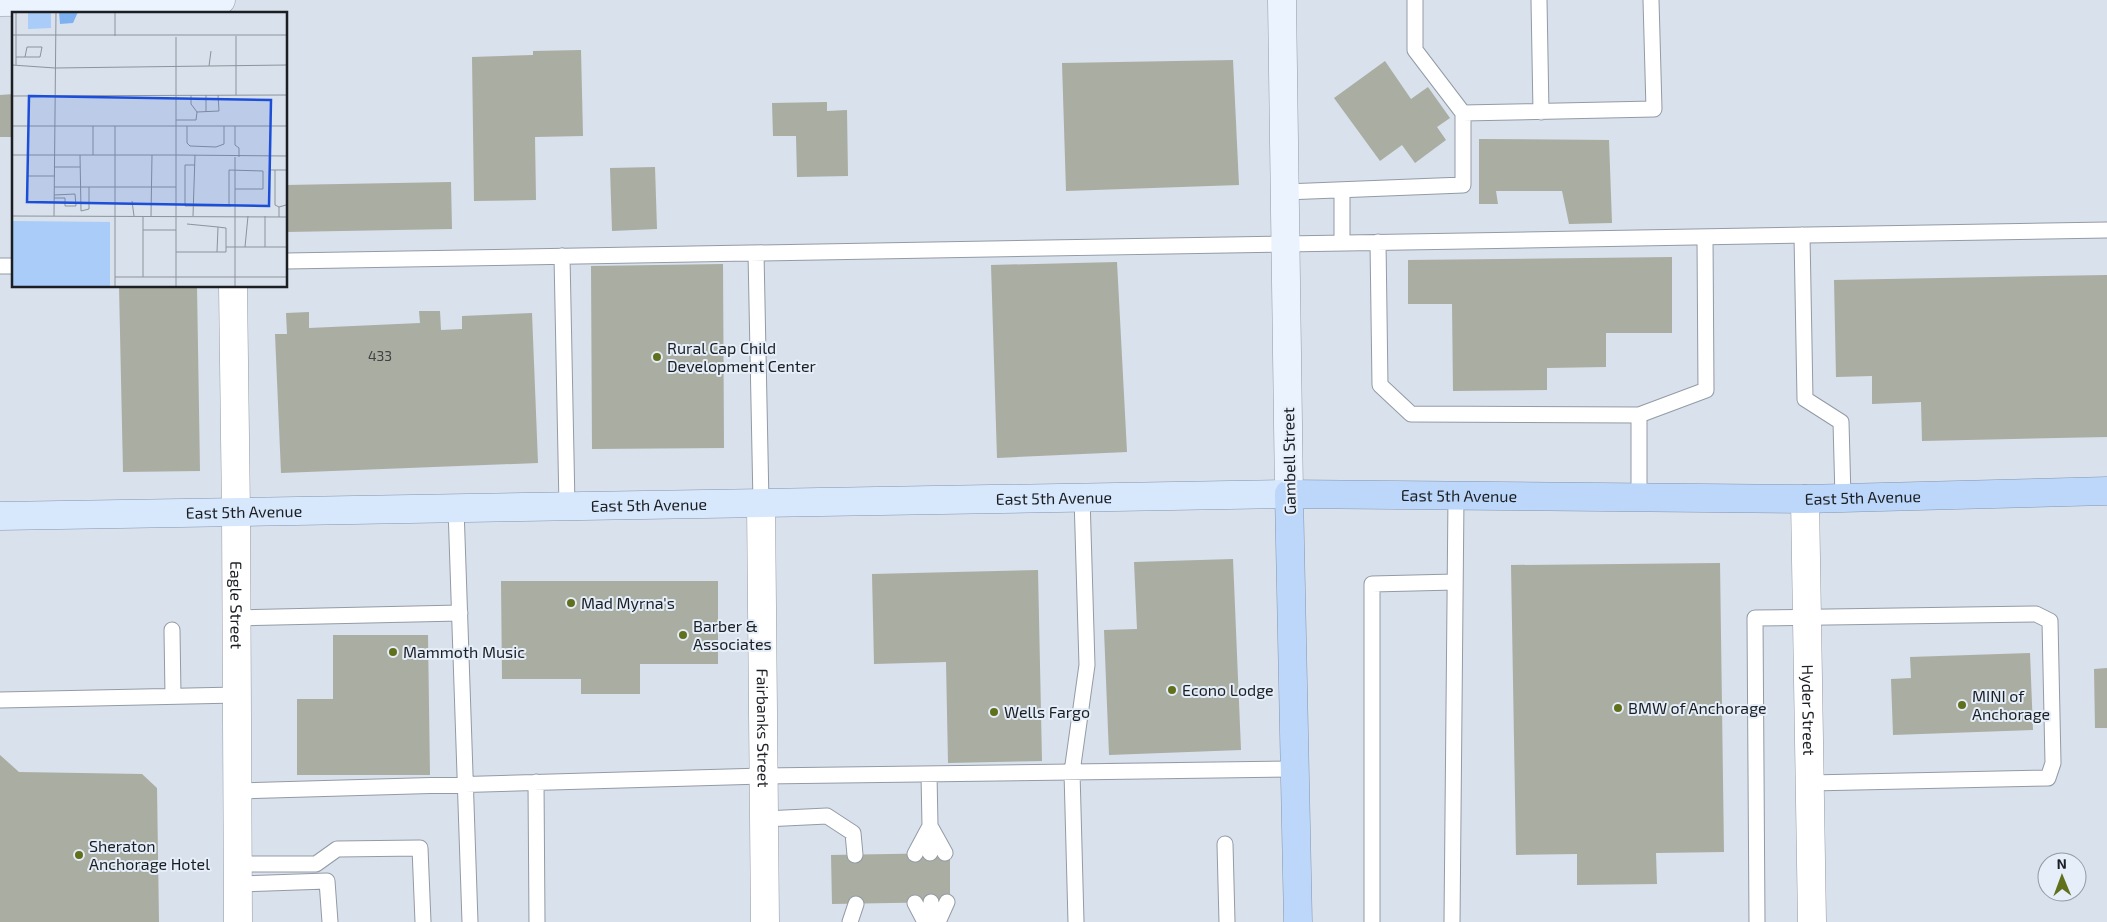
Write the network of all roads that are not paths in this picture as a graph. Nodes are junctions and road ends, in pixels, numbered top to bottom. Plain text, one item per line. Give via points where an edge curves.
1 (221, 0) edge
2 (1282, 0) edge
3 (1415, 0) edge
4 (1539, 0) edge
5 (1651, 0) edge
6 (0, 2) edge
7 (1541, 112) junction
8 (1463, 113) junction
9 (1342, 190) junction
10 (1285, 192) junction
11 (2107, 230) edge
12 (1802, 235) junction
13 (1705, 237) junction
14 (1378, 242) junction
15 (1342, 243) junction
16 (1285, 244) junction
17 (756, 253) junction
18 (562, 256) junction
19 (288, 261) edge
20 (233, 288) edge
21 (1638, 414) junction
22 (2107, 491) edge
23 (1289, 494) junction
24 (1456, 496) junction
25 (1082, 497) junction
26 (1639, 497) junction
27 (1843, 498) junction
28 (1805, 499) junction
29 (761, 503) junction
30 (567, 506) junction
31 (456, 508) junction
32 (236, 512) junction
33 (0, 516) edge
34 (1455, 582) junction
35 (460, 613) junction
36 (237, 618) junction
37 (1807, 618) junction
38 (172, 630) dead end
39 (237, 695) junction
40 (173, 696) junction
41 (0, 700) edge
42 (1295, 769) junction
43 (1072, 772) junction
44 (929, 774) junction
45 (763, 776) junction
46 (536, 782) junction
47 (1810, 783) junction
48 (465, 785) junction
49 (237, 791) junction
50 (764, 819) junction
51 (930, 826) junction
52 (1225, 844) dead end
53 (938, 853) dead end
54 (915, 854) dead end
55 (855, 855) dead end
56 (238, 874) junction
57 (931, 902) dead end
58 (946, 902) dead end
59 (915, 903) dead end
60 (856, 904) dead end
61 (238, 922) edge
62 (330, 922) edge
63 (422, 922) edge
64 (470, 922) edge
65 (537, 922) edge
66 (765, 922) edge
67 (850, 922) edge
68 (925, 922) edge
69 (932, 922) edge
70 (938, 922) edge
71 (1076, 922) edge
72 (1227, 922) edge
73 (1298, 922) edge
74 (1372, 922) edge
75 (1452, 922) edge
76 (1757, 922) edge
77 (1812, 922) edge

1 - 6 main road
2 - 10 main road, Gambell Street
3 - 8 lane via 1416,50
4 - 7 lane
5 - 7 lane via 1654,109
7 - 8 lane
8 - 9 lane via 1463,186
9 - 10 lane
9 - 15 lane
10 - 16 main road, Gambell Street
11 - 12 lane
12 - 13 lane
12 - 27 lane via 1805,399 1841,422
13 - 14 lane
13 - 21 lane via 1706,390
14 - 15 lane
14 - 21 lane via 1380,385 1411,414
15 - 16 lane
16 - 17 lane
16 - 23 main road, Gambell Street
17 - 18 lane
17 - 29 lane
18 - 19 lane
18 - 30 lane
20 - 32 street, Eagle Street
21 - 26 lane
22 - 27 highway, East 5th Avenue
23 - 24 highway, East 5th Avenue
23 - 25 main road, East 5th Avenue
23 - 42 highway, Gambell Street
24 - 26 highway, East 5th Avenue
24 - 34 lane
25 - 29 main road, East 5th Avenue
25 - 43 lane via 1087,665
26 - 28 highway, East 5th Avenue
27 - 28 highway, East 5th Avenue
28 - 37 street, Hyder Street
29 - 30 main road, East 5th Avenue
29 - 45 street, Fairbanks Street
30 - 31 main road, East 5th Avenue
31 - 32 main road, East 5th Avenue
31 - 35 lane
32 - 33 main road, East 5th Avenue
32 - 36 street, Eagle Street
34 - 74 lane via 1372,584
34 - 75 lane
35 - 36 lane
35 - 48 lane
36 - 39 street, Eagle Street
37 - 47 street, Hyder Street
37 - 47 lane via 2036,614 2050,621 2053,763 2048,778
37 - 76 lane via 1755,618
38 - 40 lane
39 - 40 lane
39 - 49 street, Eagle Street
40 - 41 lane
42 - 43 lane
42 - 73 highway, Gambell Street
43 - 44 lane
43 - 71 lane
44 - 45 lane
44 - 51 lane
45 - 46 lane
45 - 50 street, Fairbanks Street
46 - 48 lane
46 - 65 lane
47 - 77 street, Hyder Street
48 - 49 lane
48 - 64 lane
49 - 56 street, Eagle Street
50 - 55 lane via 827,816 853,833
50 - 66 street, Fairbanks Street
51 - 53 lane
51 - 54 lane
52 - 72 lane
56 - 61 street, Eagle Street
56 - 62 lane via 327,881
56 - 63 lane via 316,864 337,849 420,848
57 - 69 lane
58 - 70 lane
59 - 68 lane
60 - 67 lane

